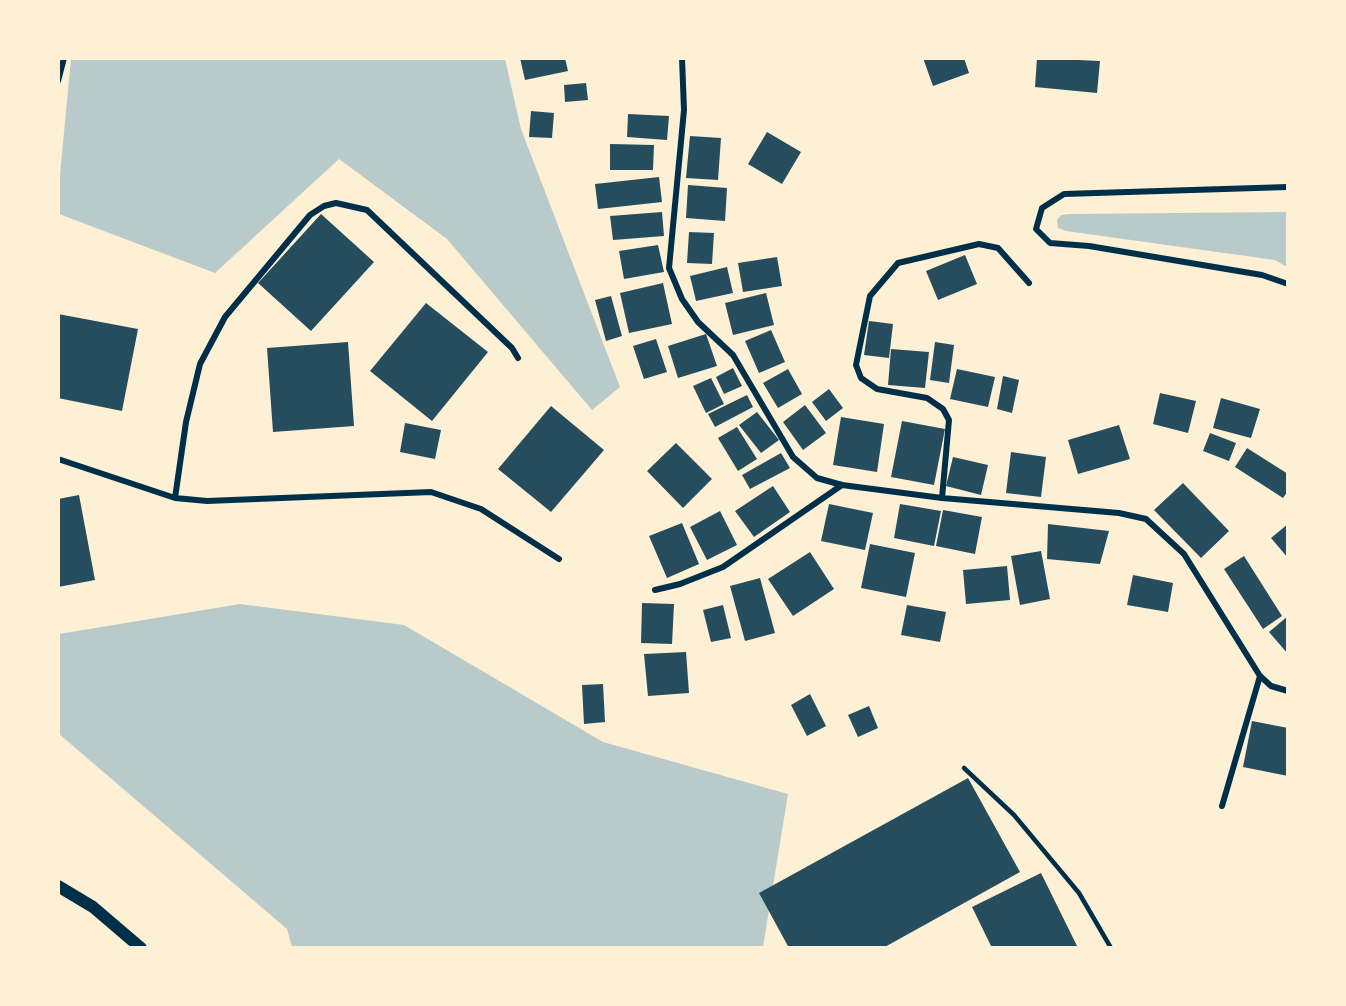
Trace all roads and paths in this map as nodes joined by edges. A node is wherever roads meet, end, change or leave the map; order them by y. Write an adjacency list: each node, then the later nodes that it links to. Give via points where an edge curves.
1 (64, 58): 3 (street)
2 (682, 58): 9 (street, via 684,110 669,268 682,299 698,322 733,355 793,457 817,478)
3 (58, 81)
4 (1287, 187): 6 (street, via 1064,194 1042,208 1036,229 1050,243 1263,275)
5 (1029, 283): 11 (street, via 998,248 978,244 898,263 870,296 856,365 861,378 877,389 927,398 943,409 949,420)
6 (1287, 284)
7 (518, 358): 10 (street, via 367,210 336,203 324,206 310,215 225,317 200,364 186,422)
8 (58, 459): 10 (street)
9 (842, 485): 11 (street); 13 (street, via 723,567)
10 (175, 498): 12 (street, via 207,501 431,492 481,509)
11 (942, 498): 14 (street, via 1119,513 1146,519 1184,554)
12 (559, 559)
13 (655, 590)
14 (1260, 675): 15 (street, via 1271,686); 17 (street)
15 (1287, 691)
16 (964, 768): 20 (lane, via 1014,815 1079,893)
17 (1222, 806)
18 (58, 886): 19 (main road, via 93,907)
19 (141, 948)
20 (1111, 948)

